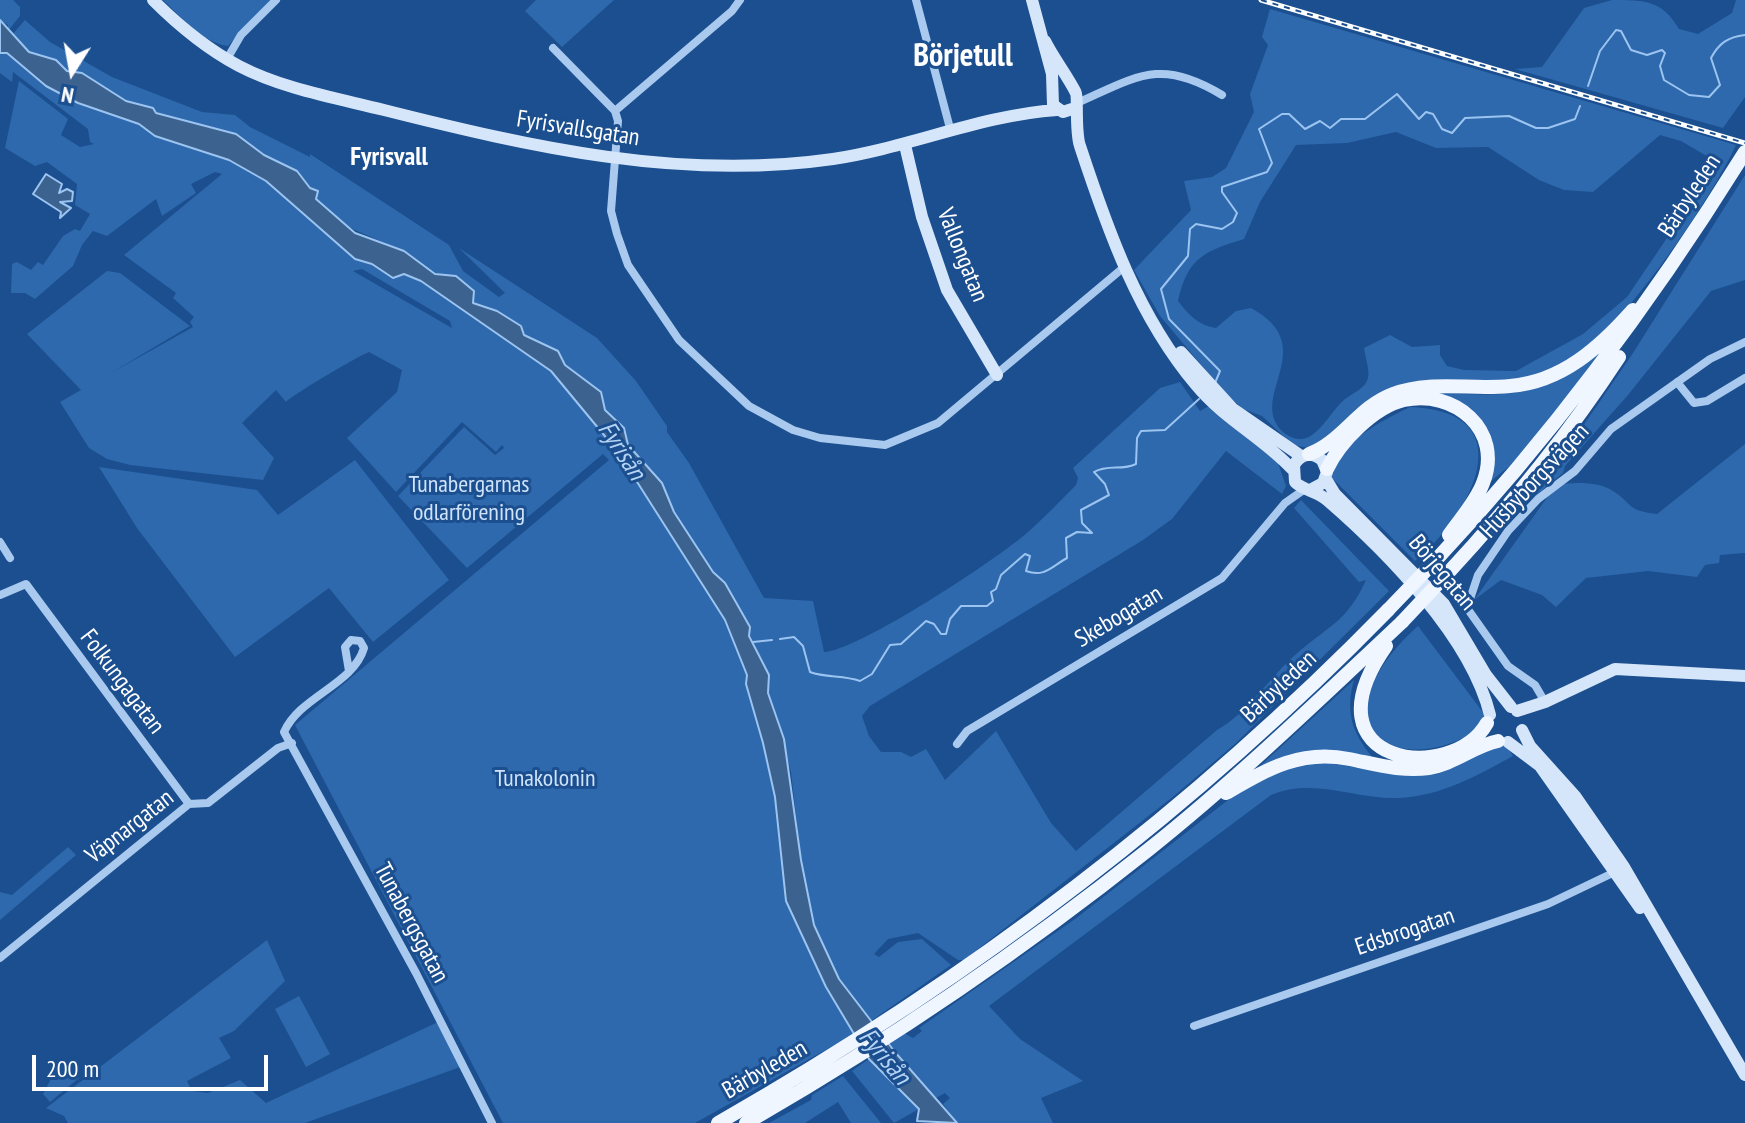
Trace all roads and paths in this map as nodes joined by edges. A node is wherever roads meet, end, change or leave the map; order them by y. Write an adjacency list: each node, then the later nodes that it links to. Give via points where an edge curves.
1 (153, 0): 8 (street, Fyrisvallsgatan)
2 (276, 0): 8 (street, via 241,35)
3 (740, 0): 12 (street)
4 (916, 0): 14 (street)
5 (1032, 0): 6 (street)
6 (1045, 41): 9 (street); 11 (street)
7 (553, 48): 12 (street)
8 (227, 59): 17 (street, Fyrisvallsgatan, via 266,78 338,98 506,141)
9 (1053, 94): 11 (street); 11 (street, via 1062,86); 13 (street, Fyrisvallsgatan)
10 (1222, 95): 11 (street, Fyrisvallsgatan, via 1170,73 1122,80)
11 (1070, 102): 13 (street, Fyrisvallsgatan); 19 (street, via 1078,142)
12 (615, 111): 17 (street)
13 (1023, 113): 14 (street, Fyrisvallsgatan)
14 (951, 132): 15 (street, Fyrisvallsgatan)
15 (905, 145): 17 (street, Fyrisvallsgatan, via 833,159 733,165); 22 (street, Vallongatan, via 947,290)
16 (1745, 152): 18 (main road, Bärbyleden)
17 (615, 159): 22 (street, via 611,211 628,265 679,340 749,406 820,438 885,445 938,423)
18 (1740, 168): 20 (main road, Bärbyleden); 35 (main road, Bärbyleden, bridge, via 1561,441 1502,516)
19 (1123, 268): 22 (street); 25 (street)
20 (1658, 284): 26 (main road, via 1607,339 1568,369 1510,386 1426,386 1399,392 1361,411 1327,446); 33 (main road, Bärbyleden, via 1562,418)
21 (1745, 342): 24 (street, Husbyborgsvägen)
22 (997, 375)
23 (1745, 378): 24 (street, via 1694,403)
24 (1677, 382): 38 (street, Husbyborgsvägen, via 1620,421 1575,471 1538,499 1508,531 1469,594 1467,608 1508,666 1535,685)
25 (1214, 398): 26 (street); 27 (street)
26 (1305, 455): 27 (street); 28 (street, via 1319,457)
27 (1292, 474): 29 (street); 30 (street, Skebogatan)
28 (1326, 474): 29 (street, via 1319,487); 33 (main road, via 1338,450 1377,413 1402,401 1430,398 1460,408 1486,441 1487,468 1476,496); 39 (street, Börjegatan, via 1335,494 1444,604)
29 (1307, 489): 30 (street, Skebogatan); 40 (street, Börjegatan, via 1325,498 1434,613 1478,680)
30 (1285, 503): 43 (street, Skebogatan, via 1222,578 967,731)
31 (0, 542): 32 (street)
32 (10, 558)
33 (1435, 561): 48 (main road, Bärbyleden, bridge, via 1262,733 1143,837)
34 (0, 595): 45 (street, Folkungagatan, via 26,584)
35 (1402, 622): 40 (main road, via 1362,686 1359,703 1366,732 1386,751 1415,758 1461,746 1476,737); 44 (main road, Bärbyleden)
36 (349, 671): 42 (street, via 291,718 284,732)
37 (1745, 676): 38 (street, via 1615,669)
38 (1545, 702): 39 (street)
39 (1518, 717): 40 (street, via 1499,707); 41 (street); 46 (street, Börjegatan, via 1530,746 1575,796)
40 (1488, 719): 41 (street, Börjegatan, via 1490,734)
41 (1503, 742): 44 (main road, via 1429,768 1394,768 1328,756 1297,758); 46 (street, Börjegatan, via 1540,766)
42 (292, 743): 45 (street, Väpnargatan, via 208,803); 52 (street, Tunabergsgatan)
43 (957, 744)
44 (1205, 803): 48 (main road, Bärbyleden, via 1092,894)
45 (189, 804): 47 (street, Väpnargatan)
46 (1619, 870): 49 (street, Edsbrogatan, via 1548,904); 50 (street, Börjegatan)
47 (0, 958)
48 (922, 1007): 51 (main road, Bärbyleden)
49 (1194, 1026)
50 (1745, 1075)
51 (811, 1078): 53 (main road, Bärbyleden); 54 (main road, Bärbyleden)
52 (492, 1123)
53 (718, 1123)
54 (746, 1123)

